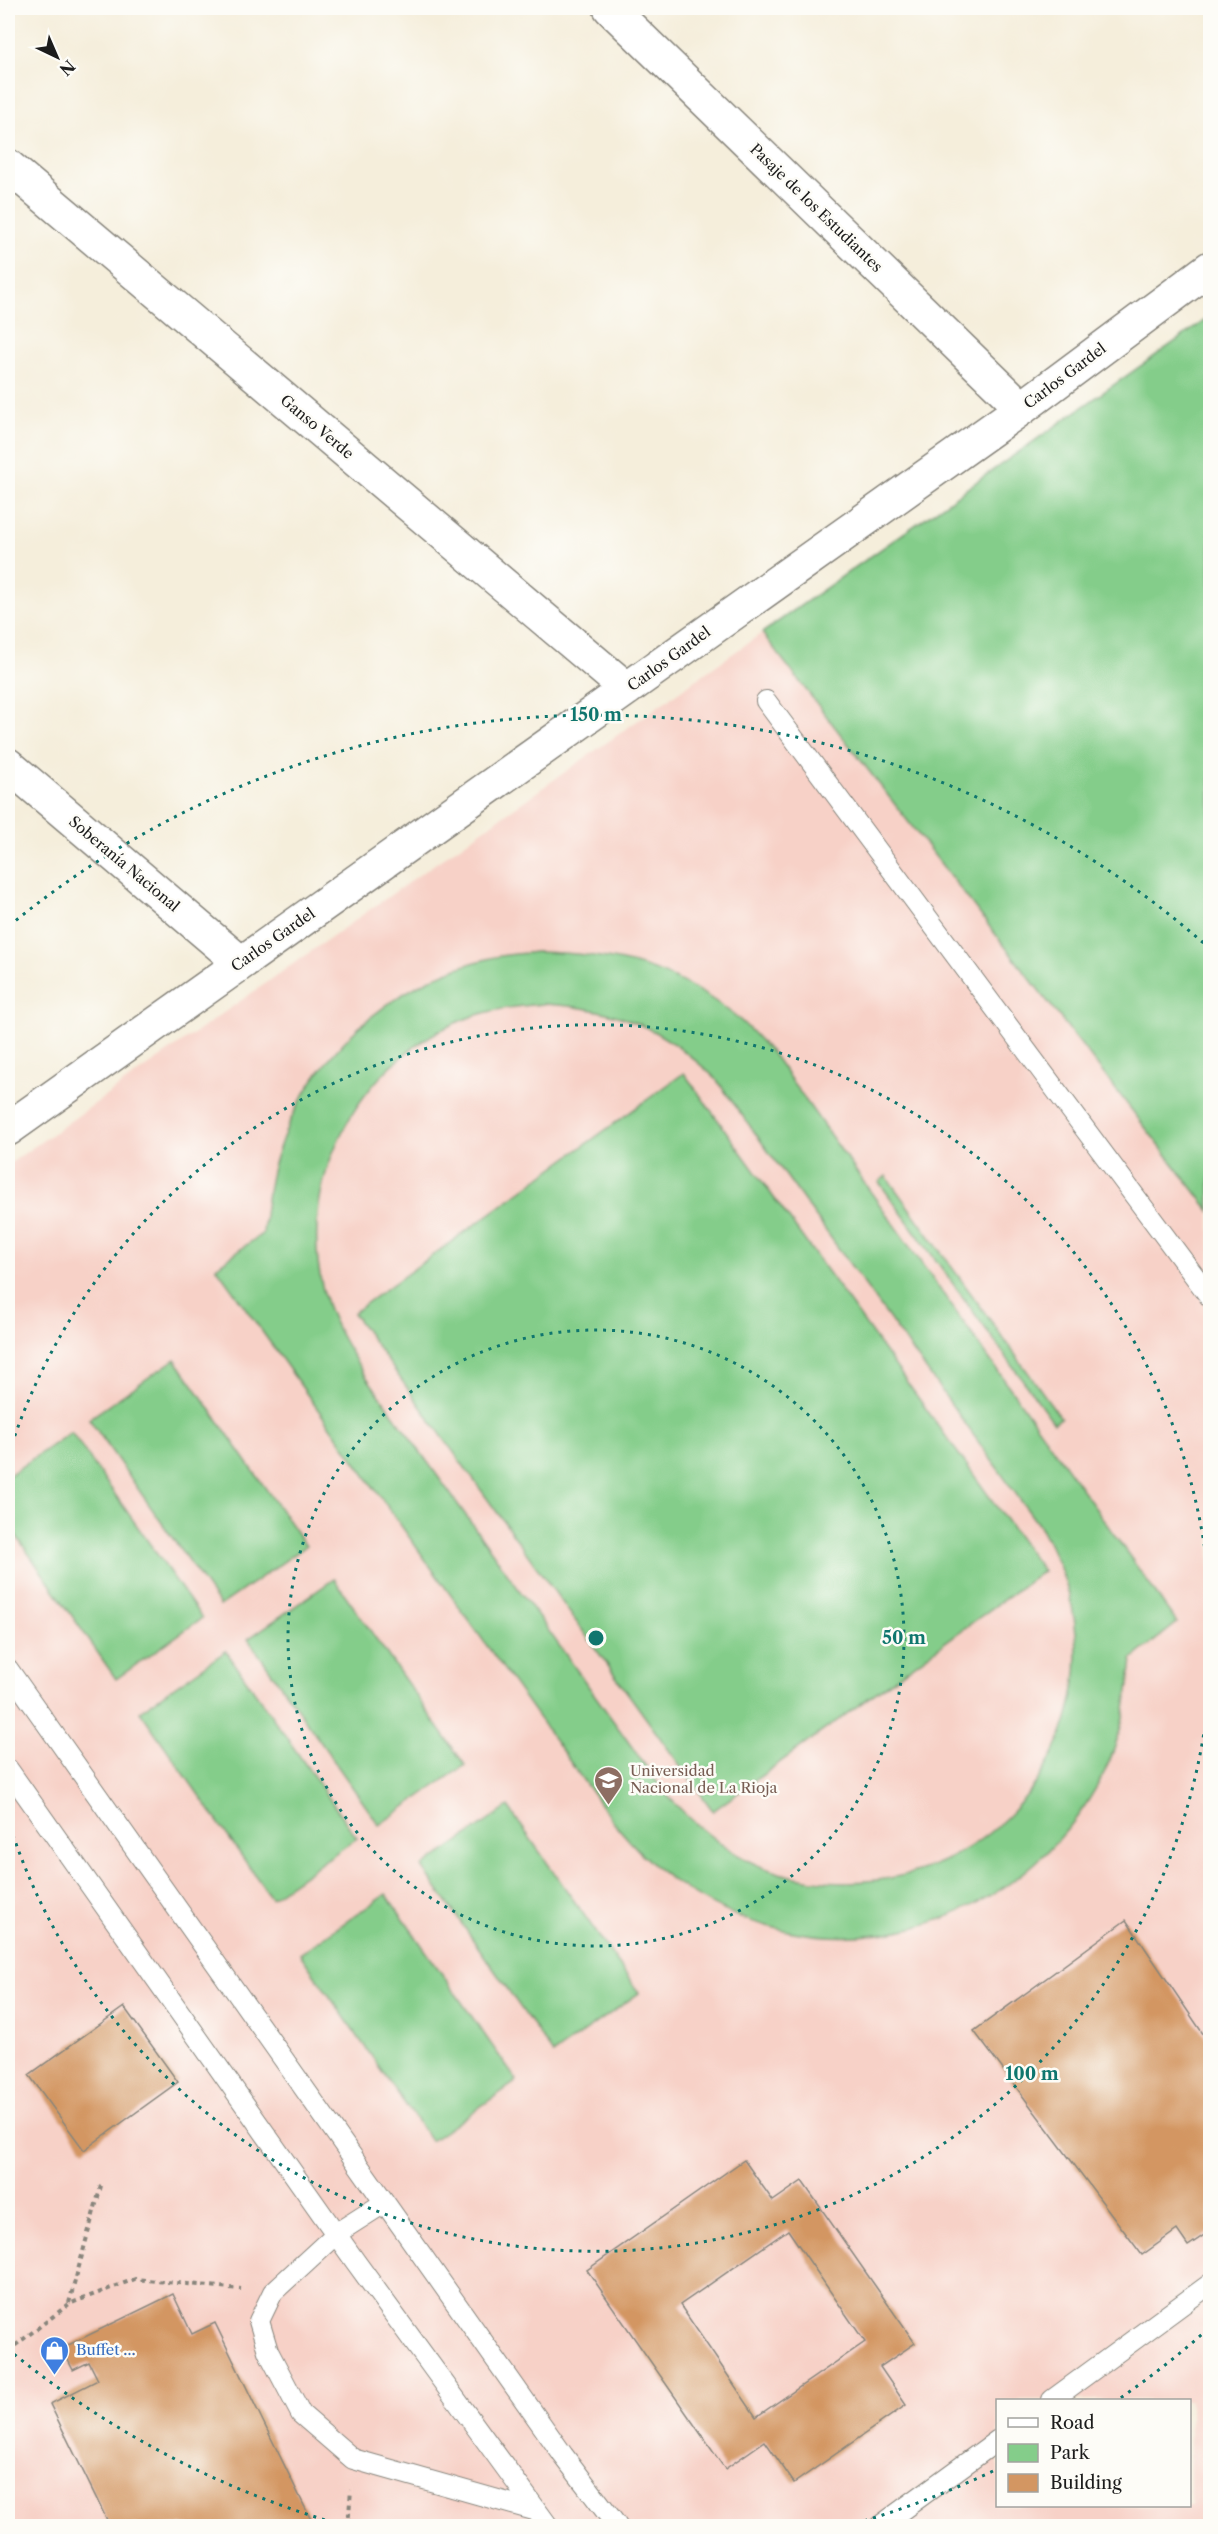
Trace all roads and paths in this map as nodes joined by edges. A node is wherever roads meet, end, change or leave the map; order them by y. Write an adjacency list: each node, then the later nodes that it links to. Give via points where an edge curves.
1 (609, 8): 4 (street, Pasaje de los Estudiantes)
2 (8, 165): 5 (street, Ganso Verde)
3 (1210, 268): 4 (street, Carlos Gardel)
4 (1022, 408): 5 (street, Carlos Gardel)
5 (627, 689): 8 (street, Carlos Gardel)
6 (766, 702): 10 (lane)
7 (8, 765): 8 (street, Soberanía Nacional)
8 (241, 963): 9 (street, Carlos Gardel)
9 (8, 1130)
10 (1210, 1297)
11 (8, 1670): 14 (lane)
12 (8, 1769): 15 (lane)
13 (102, 2182): 18 (path)
14 (384, 2203): 15 (lane); 23 (lane)
15 (337, 2233): 17 (lane); 22 (lane)
16 (1210, 2284): 20 (lane)
17 (273, 2292): 18 (path, via 135,2279); 22 (lane, via 259,2321 268,2351 301,2414 353,2459)
18 (69, 2304): 19 (path)
19 (8, 2351)
20 (1053, 2399)
21 (996, 2441): 24 (lane)
22 (542, 2519)
23 (617, 2526)
24 (880, 2526)

